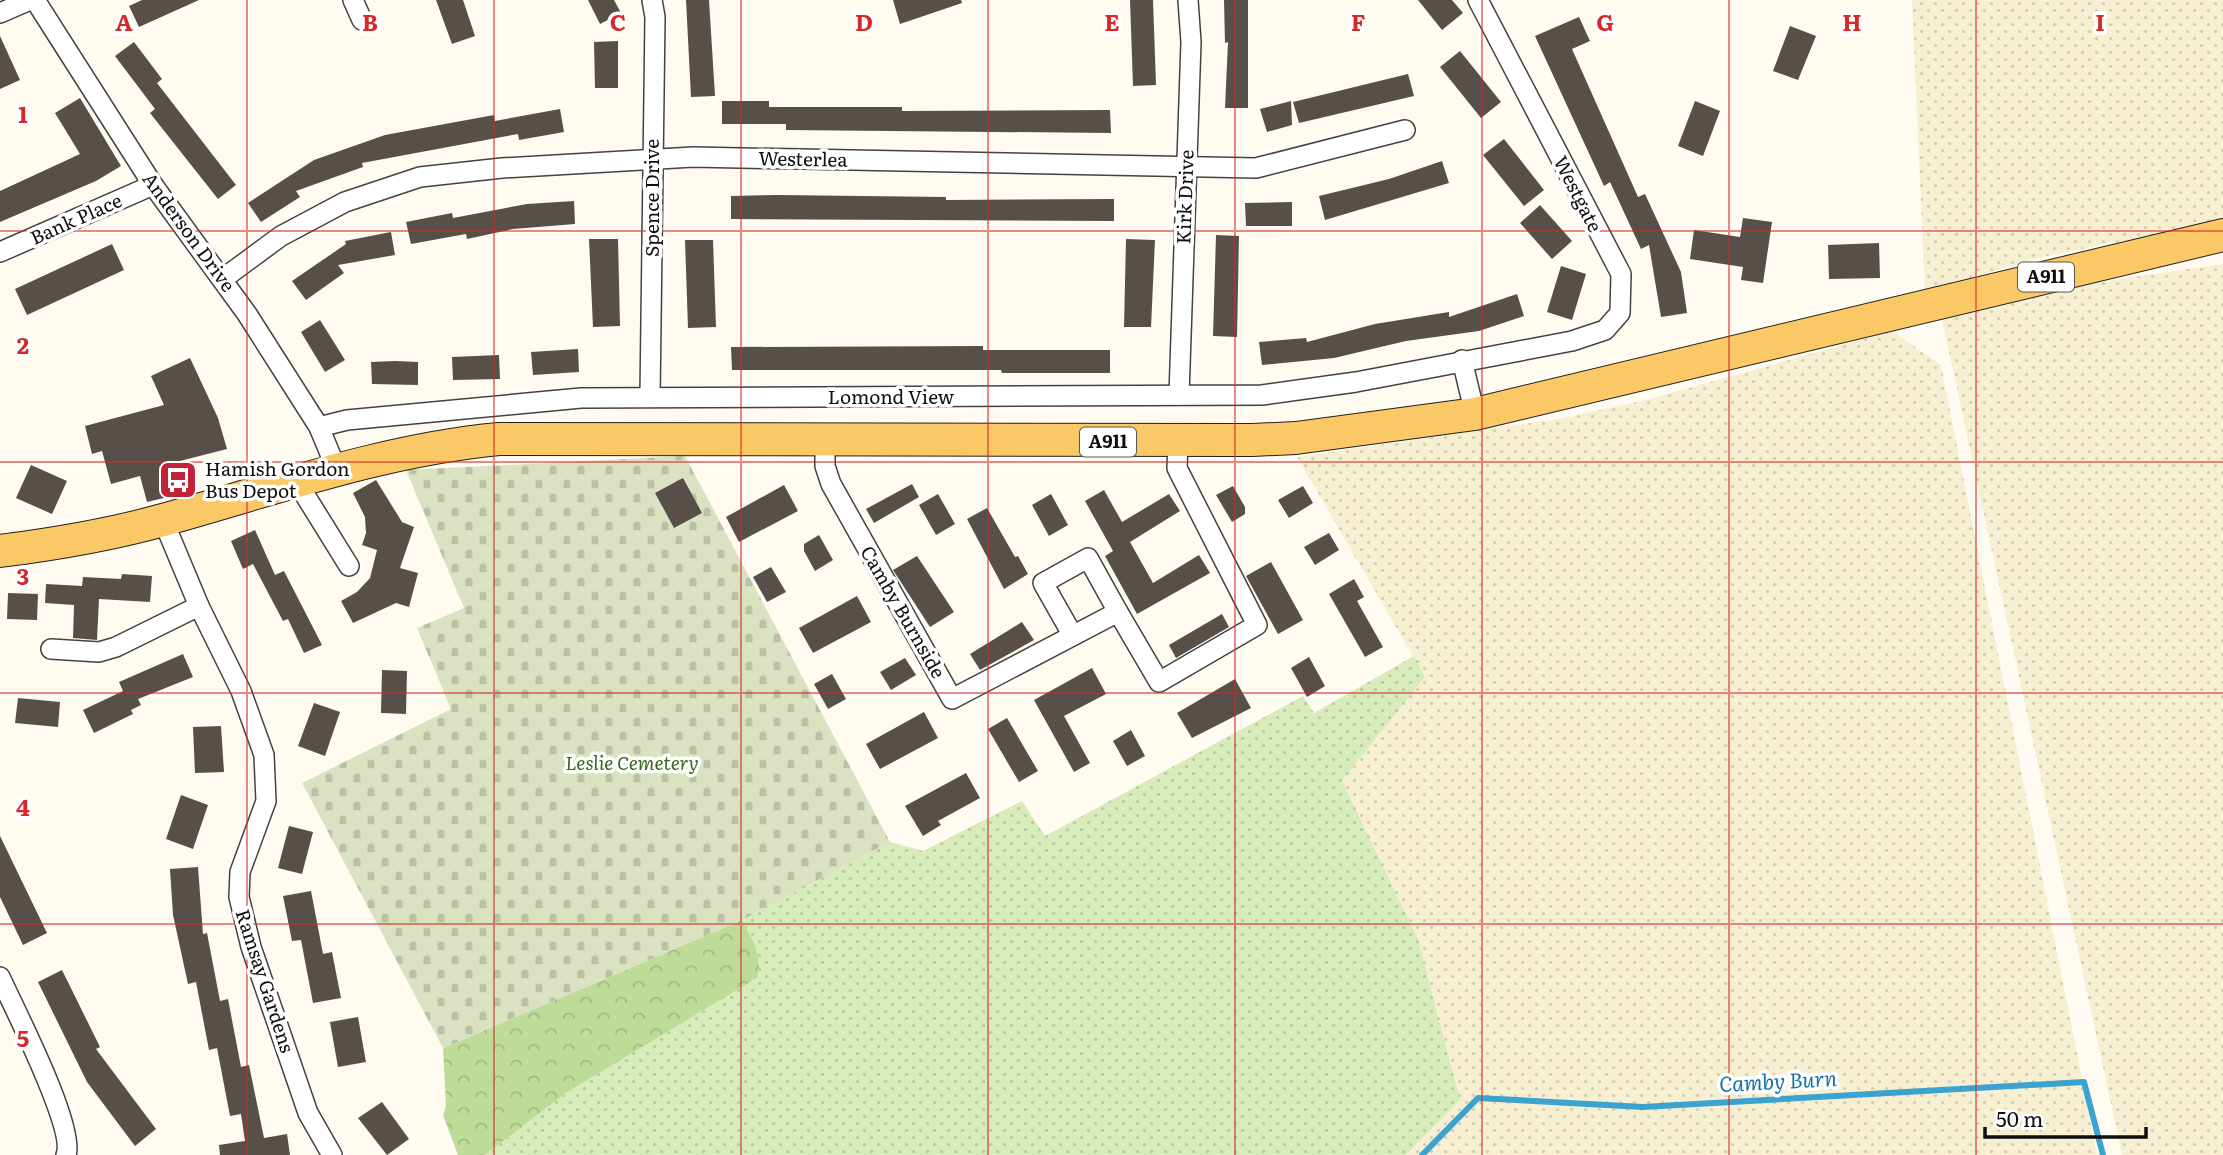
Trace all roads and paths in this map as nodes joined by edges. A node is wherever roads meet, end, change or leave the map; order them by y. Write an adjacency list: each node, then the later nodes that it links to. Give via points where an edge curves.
1 (353, 0): 7 (street)
2 (652, 0): 9 (street, Spence Drive)
3 (1188, 0): 10 (street, Kirk Drive, via 1191,41)
4 (1478, 0): 15 (street, Westgate, via 1621,274 1620,313 1605,330)
5 (38, 1): 6 (street); 11 (street, Anderson Drive)
6 (0, 13)
7 (362, 20)
8 (1405, 130): 10 (street, Westerlea, via 1256,168)
9 (652, 158): 10 (street, Westerlea); 14 (street, Westerlea, via 420,177 345,202 281,236); 18 (street, Spence Drive)
10 (1185, 167): 17 (street, Kirk Drive)
11 (153, 185): 13 (street, Bank Place); 14 (street, Anderson Drive)
12 (2223, 235): 19 (main road, A911)
13 (0, 252)
14 (224, 278): 20 (street, Anderson Drive)
15 (1541, 345): 16 (street, Lomond View)
16 (1462, 360): 17 (street, Lomond View, via 1262,395); 19 (street)
17 (1179, 395): 18 (street, Lomond View)
18 (650, 396): 20 (street, Lomond View, via 487,406)
19 (1475, 414): 22 (main road, A911, via 1296,438)
20 (319, 426): 23 (street, Anderson Drive)
21 (825, 438): 22 (main road, A911); 23 (main road, A911, via 499,439 413,450); 30 (street, Camby Burnside, via 825,466 831,484 952,699)
22 (1178, 442): 29 (street, via 1177,468 1257,625 1159,682)
23 (336, 468): 24 (main road, A911)
24 (295, 479): 25 (main road, A911); 27 (street)
25 (163, 520): 26 (main road, A911, via 88,538); 28 (street, Ramsay Gardens)
26 (4, 545)
27 (349, 566)
28 (200, 606): 31 (street, via 99,652); 34 (street, Ramsay Gardens, via 241,691 264,755 266,801 240,872 239,897 251,947 308,1113)
29 (1118, 612): 30 (street, Camby Burnside); 30 (street, via 1088,558 1043,583)
30 (1072, 634)
31 (51, 649)
32 (0, 977): 33 (street, via 60,1110 69,1147)
33 (66, 1155)
34 (332, 1155)

